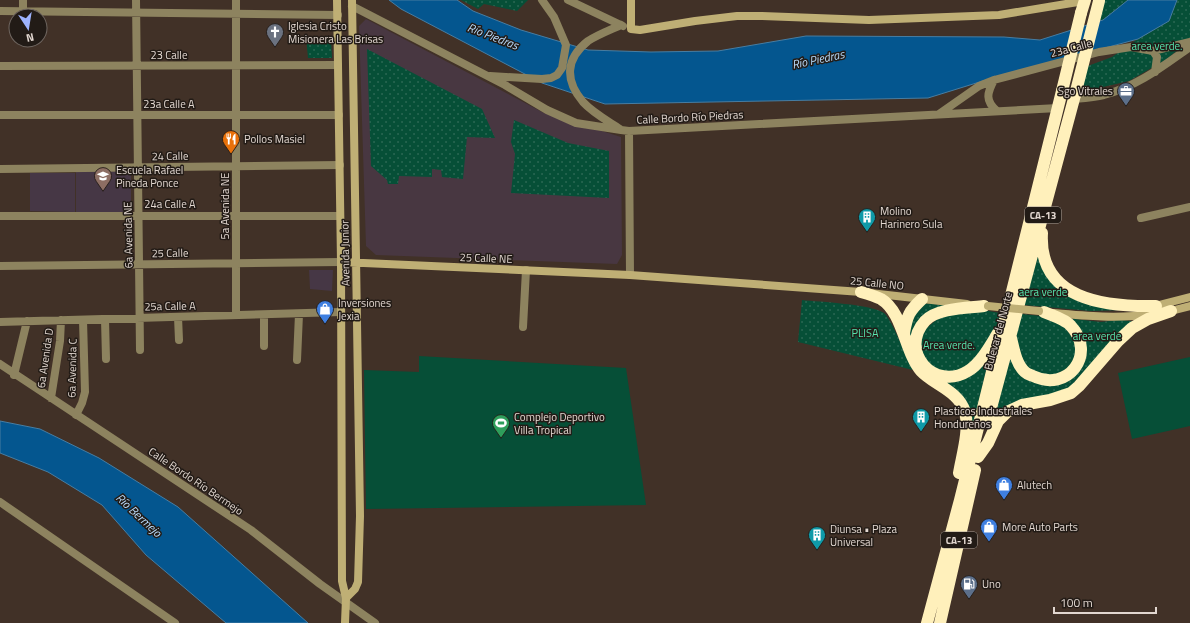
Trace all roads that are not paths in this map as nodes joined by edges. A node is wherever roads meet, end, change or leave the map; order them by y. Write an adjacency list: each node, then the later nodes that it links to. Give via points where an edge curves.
1 (136, 0): 11 (street, 6a Avenida NE)
2 (236, 0): 12 (street, 5a Avenida NE)
3 (338, 0): 13 (main road, Avenida Junior)
4 (542, 0): 24 (street, via 554,17 566,45 562,68 557,75 531,80)
5 (568, 0): 14 (street)
6 (631, 0): 15 (main road)
7 (1099, 0): 26 (highway, Bulevar del Norte / CA-13, bridge)
8 (352, 3): 24 (street, Calle Bordo Río Piedras); 48 (main road, Avenida Junior)
9 (1083, 4): 15 (main road, via 999,15 869,20 737,16 640,30); 27 (highway, Bulevar del Norte / CA-13, bridge)
10 (48, 11): 11 (street)
11 (136, 13): 12 (street); 21 (street, 6a Avenida NE)
12 (236, 14): 13 (street); 22 (street, 5a Avenida NE)
13 (338, 15): 19 (main road, Avenida Junior)
14 (621, 25): 15 (street); 34 (street, via 589,41 575,54 569,70 574,88 584,102 603,118)
15 (631, 29)
16 (1190, 42): 18 (street, 23a Calle)
17 (1190, 47): 23 (street)
18 (1153, 51): 23 (street, via 1157,57); 25 (street, 23a Calle, via 1131,46)
19 (338, 65): 22 (street, 23 Calle); 29 (main road, Avenida Junior)
20 (0, 66): 21 (street, 23 Calle)
21 (137, 66): 22 (street, 23 Calle); 31 (street, 6a Avenida NE)
22 (236, 66): 32 (street, 5a Avenida NE)
23 (1155, 72): 26 (street, via 1130,86 1103,95)
24 (487, 76): 34 (street, Calle Bordo Río Piedras, via 576,123)
25 (994, 80): 28 (street, via 988,91 989,102); 33 (street, 23a Calle, via 979,86)
26 (1074, 97): 44 (highway, Bulevar del Norte / CA-13)
27 (1058, 108): 28 (street, Calle Bordo Río Piedras); 73 (highway, Bulevar del Norte / CA-13)
28 (997, 112): 33 (street, Calle Bordo Río Piedras)
29 (339, 114): 32 (street, 23a Calle A); 35 (main road, Avenida Junior)
30 (0, 115): 31 (street, 23a Calle A)
31 (137, 115): 32 (street, 23a Calle A); 37 (street, 6a Avenida NE)
32 (236, 115): 36 (street, 5a Avenida NE)
33 (938, 115): 34 (street, Calle Bordo Río Piedras)
34 (625, 131): 52 (street)
35 (340, 165): 36 (street, 24 Calle); 43 (main road, Avenida Junior)
36 (236, 166): 37 (street, 24 Calle); 42 (street, 5a Avenida NE)
37 (138, 167): 38 (street, 24 Calle); 40 (street, 6a Avenida NE)
38 (0, 169)
39 (1190, 206): 45 (street)
40 (138, 215): 41 (street, 24a Calle A); 42 (street, 24a Calle A); 49 (street, 6a Avenida NE)
41 (0, 216)
42 (236, 216): 43 (street, 24a Calle A); 47 (street, 5a Avenida NE)
43 (340, 216): 46 (main road, Avenida Junior)
44 (1042, 217): 57 (highway, via 1043,255 1060,283 1069,291 1102,303); 76 (highway, Bulevar del Norte / CA-13)
45 (1142, 218)
46 (341, 262): 47 (street, 25 Calle); 48 (main road, 25 Calle NE); 61 (main road, Avenida Junior)
47 (236, 263): 49 (street, 25 Calle); 64 (street, 5a Avenida NE)
48 (357, 263): 51 (main road, 25 Calle NE); 89 (main road, Avenida Junior, via 359,575 355,589)
49 (139, 264): 50 (street, 25 Calle); 67 (street, 6a Avenida NE)
50 (0, 266)
51 (526, 270): 52 (main road, 25 Calle NE); 74 (street)
52 (630, 275): 53 (main road, 25 Calle NO)
53 (861, 292): 55 (main road, 25 Calle NO); 75 (highway, via 882,300 891,308)
54 (1190, 297): 57 (main road)
55 (922, 299): 56 (main road, 25 Calle NO); 75 (highway, via 907,317)
56 (986, 306): 59 (main road, 25 Calle NO, bridge); 73 (highway, via 954,309 938,313 926,320 916,344 922,364 931,373 944,377 960,376 969,371 986,351)
57 (1156, 306): 65 (main road)
58 (1190, 306): 60 (main road, 25 Calle NO)
59 (1042, 311): 65 (main road, 25 Calle NO, via 1087,316); 76 (highway, via 1071,326 1080,344 1081,356 1077,367 1068,375 1048,381 1025,372 1015,356)
60 (1171, 311): 65 (main road, 25 Calle NO, via 1134,317); 86 (highway, via 1132,328 1071,393 1022,405 1007,412 998,421)
61 (341, 312): 63 (street, 25a Calle A); 89 (main road, Avenida Junior, via 342,581)
62 (264, 314): 63 (street, 25a Calle A); 64 (street, 25a Calle A); 78 (street)
63 (299, 314): 81 (street)
64 (236, 315): 66 (street, 25a Calle A)
65 (1122, 316)
66 (178, 317): 67 (street, 25a Calle A); 77 (street)
67 (140, 318): 68 (street, 25a Calle A); 79 (street, 6a Avenida NE)
68 (105, 319): 70 (street, 25a Calle A); 80 (street)
69 (61, 320): 70 (street, 25a Calle A); 71 (street, 25a Calle A); 84 (street, 6a Avenida D)
70 (83, 320): 85 (street, 6a Avenida C, via 84,392)
71 (28, 321): 72 (street, 25a Calle A); 83 (street)
72 (0, 322)
73 (1004, 324): 87 (highway, Bulevar del Norte / CA-13)
74 (523, 327)
75 (904, 334): 87 (highway, via 910,353 921,370 950,392 965,412 966,427 959,473)
76 (1010, 336): 86 (highway, Bulevar del Norte / CA-13)
77 (179, 340)
78 (264, 346)
79 (140, 350)
80 (106, 359)
81 (297, 360)
82 (0, 364): 83 (street, Calle Bordo Río Bermejo)
83 (14, 375): 84 (street, Calle Bordo Río Bermejo)
84 (50, 398): 85 (street, Calle Bordo Río Bermejo)
85 (76, 415): 89 (street, Calle Bordo Río Bermejo, via 251,530)
86 (978, 457): 94 (highway, Bulevar del Norte / CA-13)
87 (960, 500): 93 (highway, Bulevar del Norte / CA-13)
88 (0, 502): 90 (street)
89 (345, 603): 91 (main road, Avenida Junior); 92 (street, Calle Bordo Río Bermejo)
90 (175, 623)
91 (344, 623)
92 (375, 623)
93 (927, 623)
94 (940, 623)

